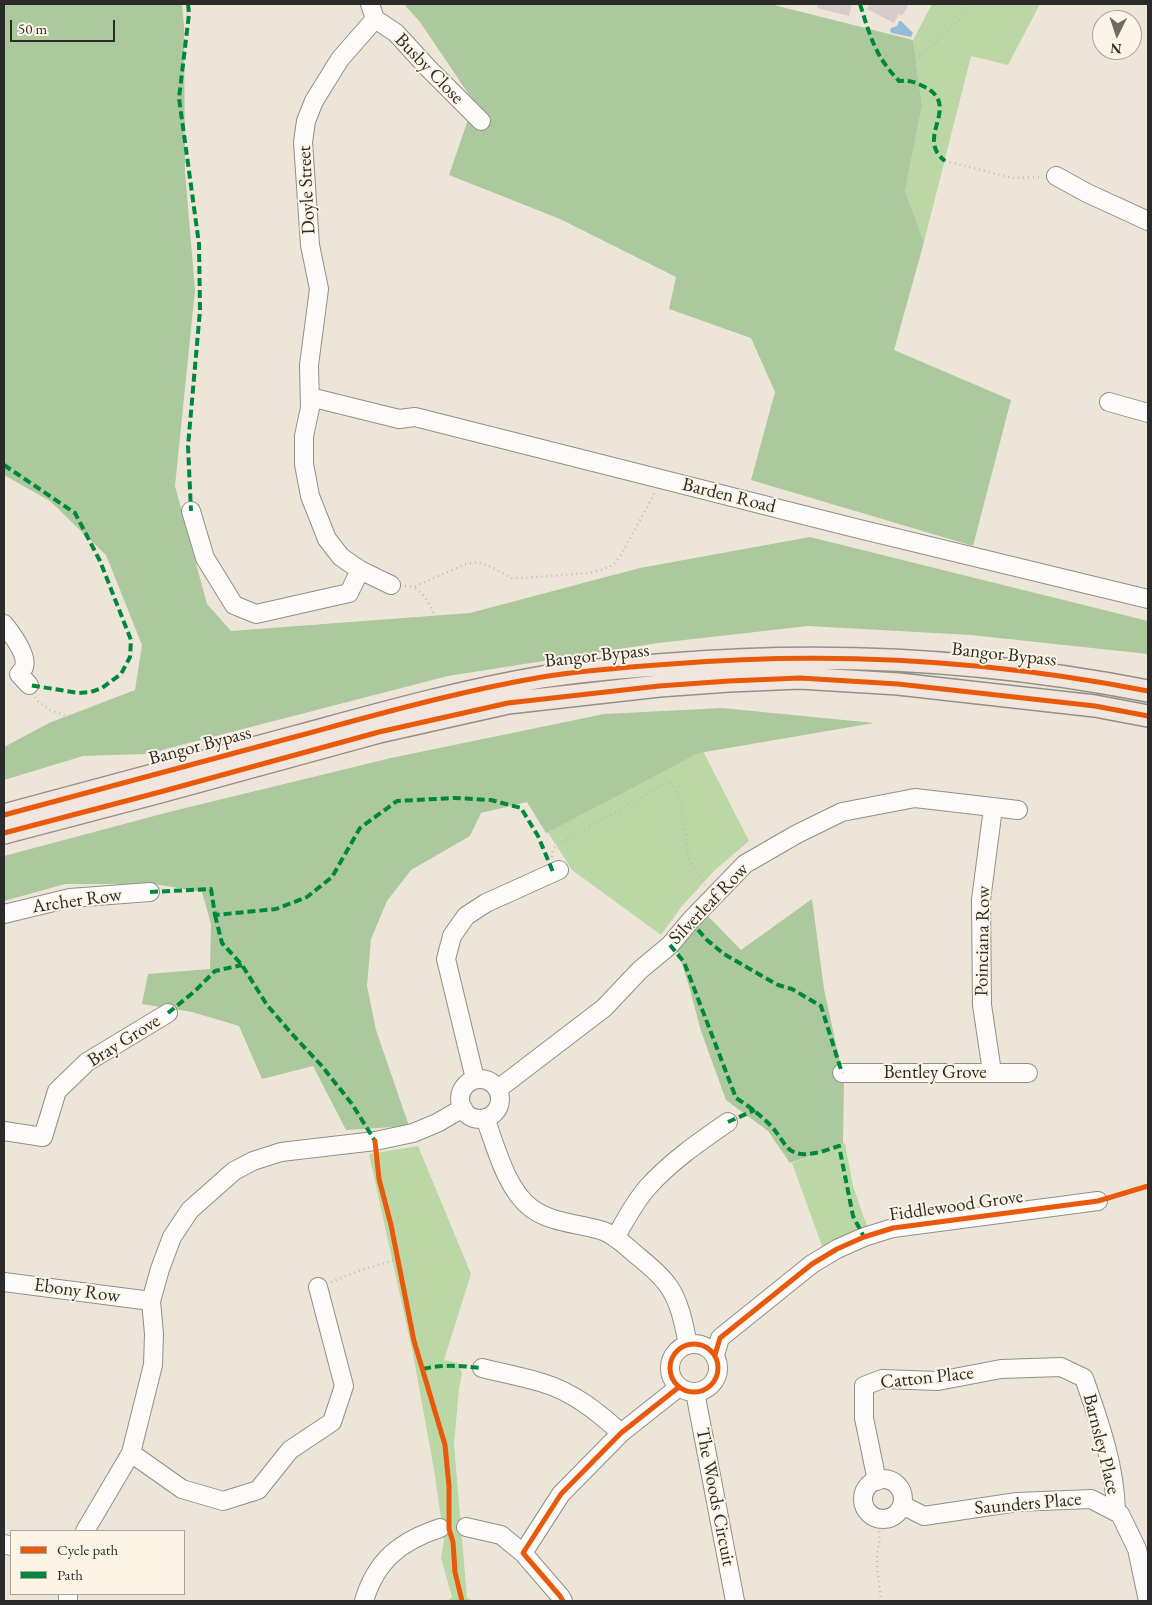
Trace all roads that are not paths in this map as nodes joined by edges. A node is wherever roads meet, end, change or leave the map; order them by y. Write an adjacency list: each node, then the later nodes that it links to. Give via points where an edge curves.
1 (372, 11): 2 (street, Busby Close); 5 (street, Doyle Street, via 309,111 304,131 310,245 319,289 308,378)
2 (482, 122)
3 (1056, 176): 4 (street)
4 (1148, 221)
5 (310, 397): 9 (street, Doyle Street, via 303,450 310,496 327,539 341,557); 11 (street, Barden Road, via 399,419 415,417)
6 (1109, 402): 7 (street)
7 (1148, 413)
8 (191, 511): 9 (street, via 210,566 234,604 256,614 349,593)
9 (360, 570): 10 (street, Doyle Street)
10 (391, 585)
11 (1148, 599)
12 (4, 624): 13 (street, via 24,659 24,668)
13 (17, 680)
14 (1148, 691): 18 (main road, Bangor Bypass, via 1080,678 954,663 888,660 760,658 620,668 543,677 411,705)
15 (1148, 716): 19 (main road, Bangor Bypass, via 1095,706 898,684 800,678 659,686 508,703 388,730)
16 (993, 808): 17 (street, Silverleaf Row); 24 (street, Poinciana Row, via 981,900 982,1005); 28 (street, Silverleaf Row, via 915,798 842,812 797,834 746,864 670,945 640,970 604,1008)
17 (1018, 810)
18 (4, 815)
19 (4, 833)
20 (556, 871): 27 (street, via 486,903 466,916 452,936 446,959)
21 (150, 892): 22 (street, Archer Row, via 70,898)
22 (4, 914)
23 (168, 1014): 32 (street, Bray Grove, via 87,1062 75,1073 58,1091 43,1137)
24 (992, 1072): 25 (street, Bentley Grove); 26 (street, Bentley Grove)
25 (842, 1073)
26 (1028, 1073)
27 (475, 1079): 28 (street, via 488,1080); 29 (street, via 463,1089 460,1099)
28 (498, 1089): 30 (street, via 500,1104)
29 (463, 1108): 30 (street, via 472,1117); 37 (street, via 413,1133 375,1141 281,1152 234,1171 190,1210 172,1237)
30 (485, 1118): 34 (street, via 509,1180 532,1208 549,1218 603,1230)
31 (728, 1122): 34 (street, via 683,1154 646,1189)
32 (4, 1131)
33 (1098, 1201): 39 (street, Fiddlewood Grove, via 893,1228 850,1242 812,1264 720,1338)
34 (615, 1238): 38 (street, via 668,1285 678,1303)
35 (4, 1282): 37 (street, Ebony Row)
36 (318, 1287): 44 (street, via 344,1386 332,1422 290,1450 258,1490 223,1502 182,1489)
37 (151, 1301): 44 (street, via 153,1365)
38 (688, 1345): 39 (street, via 703,1346); 42 (street, via 672,1359 671,1374)
39 (715, 1355): 42 (street, via 717,1376 709,1388)
40 (482, 1368): 43 (street, via 544,1384 573,1396 599,1413)
41 (1084, 1378): 45 (street, Catton Place, via 1061,1367 1001,1369 938,1381 882,1379 864,1386 864,1418); 47 (street, Barnsley Place, via 1103,1435 1115,1488)
42 (687, 1390): 43 (street); 54 (street, The Woods Circuit)
43 (621, 1434): 51 (street, via 560,1494)
44 (131, 1453): 50 (street)
45 (877, 1480): 46 (street, via 889,1481 899,1488); 46 (street, via 866,1489 865,1508 881,1519 894,1516)
46 (902, 1505): 47 (street, Saunders Place, via 924,1516 1017,1502 1091,1499)
47 (1116, 1511): 55 (street, via 1136,1549)
48 (466, 1527): 51 (street, via 501,1535)
49 (440, 1528): 52 (street, via 406,1542 388,1557 369,1585)
50 (86, 1530)
51 (523, 1553): 53 (street)
52 (364, 1601)
53 (563, 1601)
54 (735, 1601)
55 (1148, 1601)

